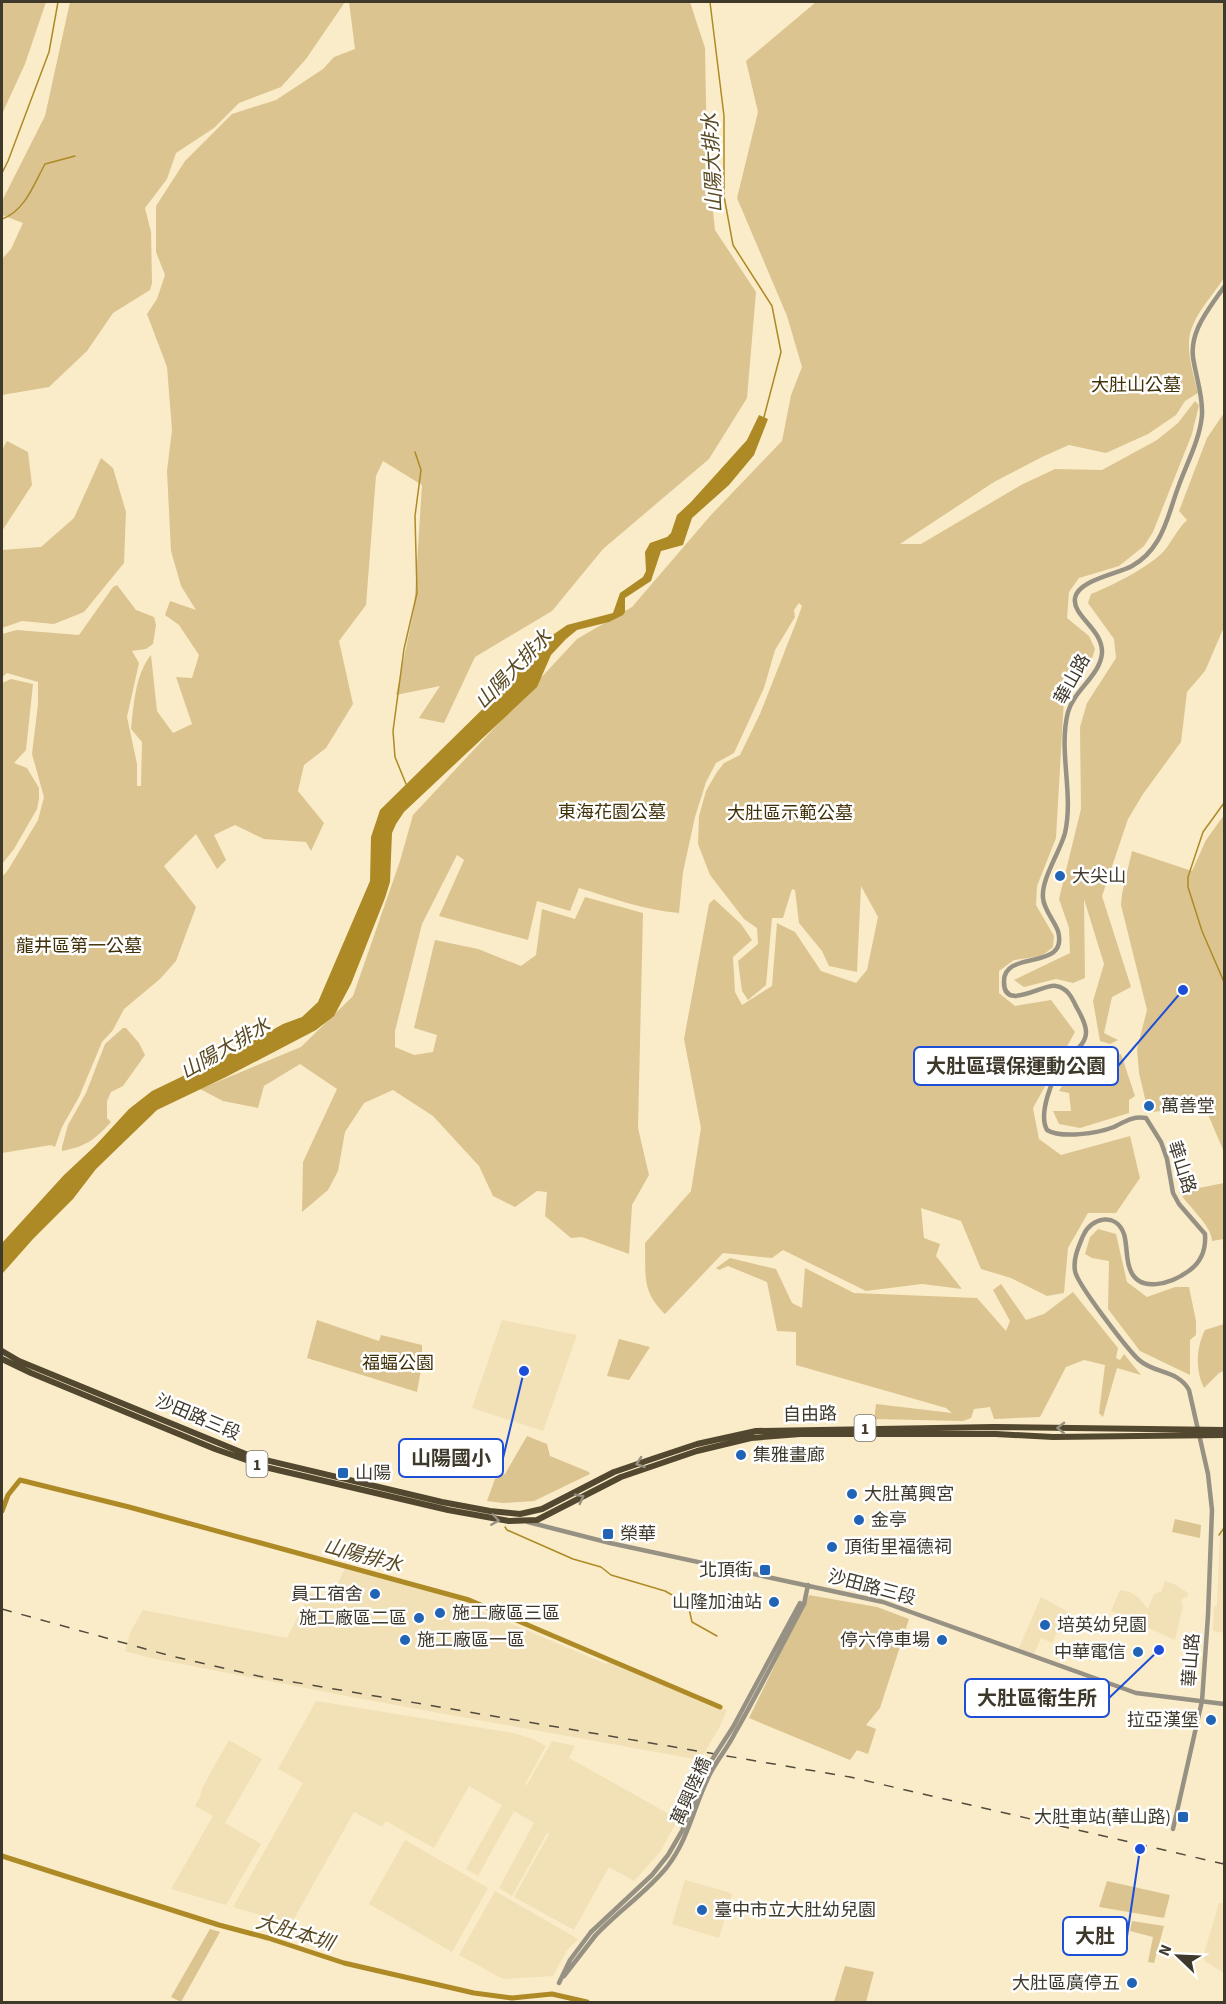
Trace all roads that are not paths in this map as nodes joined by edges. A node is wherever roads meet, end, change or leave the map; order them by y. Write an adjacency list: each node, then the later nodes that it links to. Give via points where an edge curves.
1 (1224, 287): 5 (street, 華山路, via 1195,336 1193,359 1202,400 1201,421 1158,540 1132,566 1081,586 1075,597 1079,612 1099,637 1102,653 1067,714 1065,832 1042,894 1058,941 1053,954 1014,964 1004,978 1007,991 1020,997 1050,986 1061,988 1070,994 1083,1020 1084,1041 1061,1066 1049,1096 1044,1119 1047,1130 1062,1136 1146,1118 1161,1142 1173,1193 1205,1234 1203,1254 1195,1266 1163,1284 1147,1284 1131,1272 1124,1233 1109,1221 1098,1220 1089,1226 1075,1260 1077,1278 1140,1360 1185,1383)
2 (2, 1351): 8 (main road, 沙田路三段 / 1, via 253,1457)
3 (2, 1359): 8 (main road, 沙田路三段 / 1, via 215,1449 269,1468)
4 (1224, 1430): 5 (main road, 自由路 / 1)
5 (1199, 1433): 6 (main road, 自由路 / 1); 7 (main road, 自由路 / 1, via 1053,1437 800,1434); 12 (street, 華山路, via 1212,1510)
6 (1224, 1435)
7 (708, 1445): 9 (main road, 自由路 / 1, one-way to 9, via 614,1472 542,1509); 10 (main road, 自由路 / 1, one-way to 7, via 621,1478)
8 (339, 1481): 9 (main road, 沙田路三段 / 1); 10 (main road, 沙田路三段 / 1, one-way to 10, via 489,1519)
9 (520, 1514): 10 (street)
10 (527, 1522): 11 (street, 沙田路三段)
11 (808, 1585): 12 (street, 沙田路三段, via 883,1602 1136,1693); 15 (street, 萬興陸橋, bridge, via 802,1604 706,1769 682,1832 668,1855)
12 (1202, 1701): 13 (street, 沙田路三段); 14 (street, 華山路)
13 (1224, 1704)
14 (1173, 1829)
15 (593, 1934): 15 (street, via 559,1983 570,1960)

